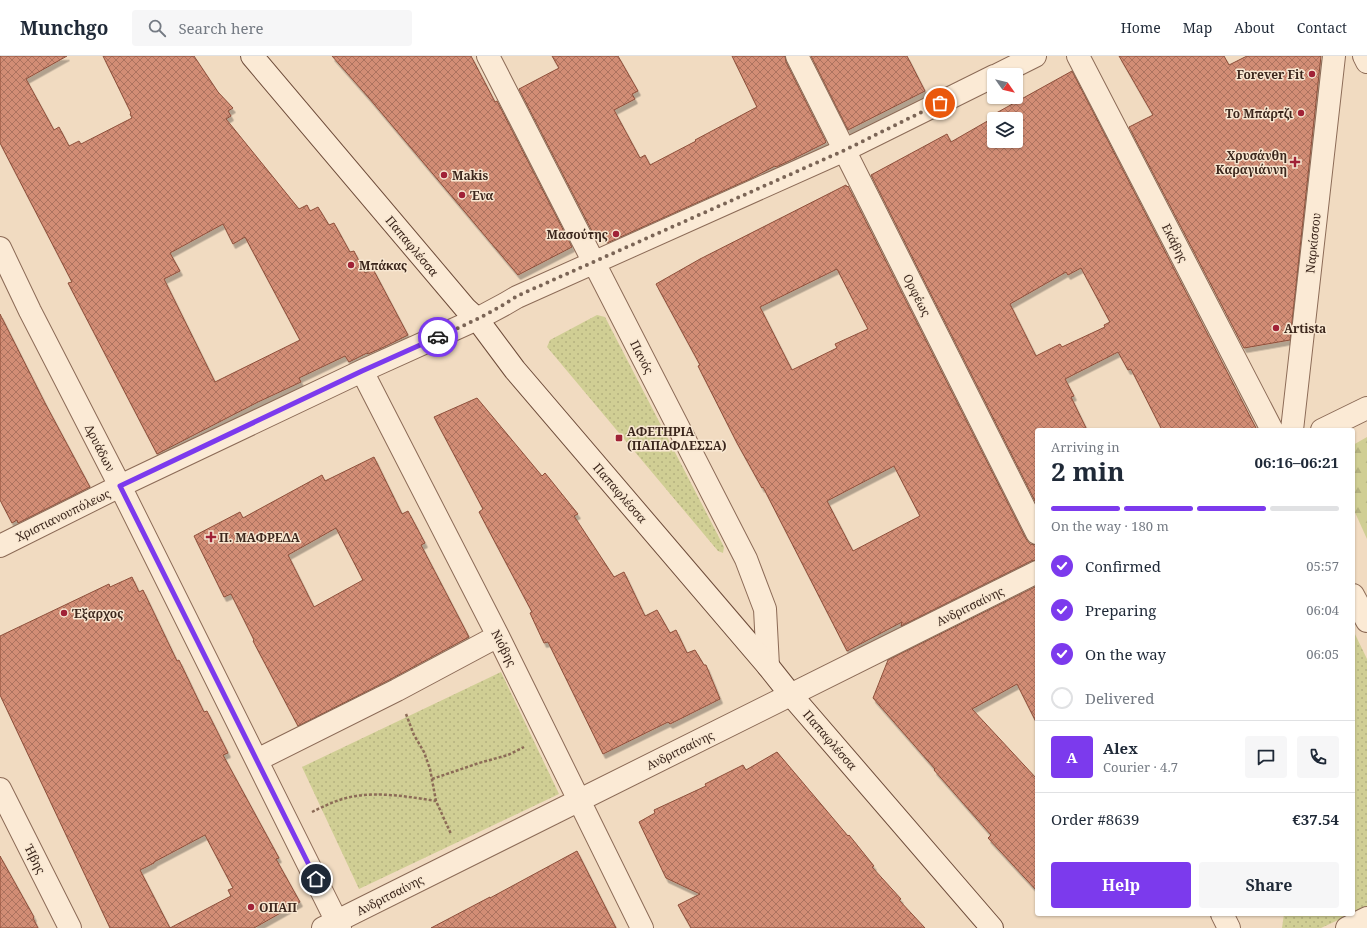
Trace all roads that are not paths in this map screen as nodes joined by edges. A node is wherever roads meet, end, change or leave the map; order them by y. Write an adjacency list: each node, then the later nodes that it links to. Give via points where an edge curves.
1 (252, 56): 14 (street, Παπαφλέσσα)
2 (488, 56): 13 (street, Πανός)
3 (797, 56): 11 (street, Ορφέως)
4 (1035, 56): 9 (street, Χριστιανουπόλεως)
5 (1078, 56): 17 (street, Εκάβης)
6 (1334, 56): 18 (street, Ναρκίσσου)
7 (1364, 56): 8 (street)
8 (1367, 62)
9 (1011, 68)
10 (987, 80): 11 (street, Χριστιανουπόλεως)
11 (845, 150): 13 (street, Χριστιανουπόλεως); 21 (street, Ορφέως)
12 (0, 248): 20 (street, Δρυάδων)
13 (593, 263): 14 (street, Χριστιανουπόλεως, via 517,296); 27 (street, Πανός, via 746,559 765,609)
14 (477, 319): 15 (street, Χριστιανουπόλεως); 27 (street, Παπαφλέσσα, via 515,370)
15 (362, 371): 20 (street, Χριστιανουπόλεως); 26 (street, Νιόβης)
16 (1367, 408): 19 (street)
17 (1271, 428)
18 (1292, 428)
19 (1326, 428)
20 (120, 486): 22 (street, Χριστιανουπόλεως); 29 (street, Δρυάδων)
21 (1035, 529)
22 (0, 546)
23 (1035, 573): 28 (street, Ανδριτσαίνης)
24 (1355, 599): 25 (street)
25 (1367, 621)
26 (498, 636): 29 (street); 31 (street, Νιόβης)
27 (768, 666): 28 (street, Παπαφλέσσα)
28 (791, 695): 31 (street, Ανδριτσαίνης); 38 (street, Παπαφλέσσα)
29 (257, 760): 35 (street, Δρυάδων)
30 (0, 789): 36 (street, Ήβης)
31 (578, 800): 35 (street, Ανδριτσαίνης); 37 (street, Νιόβης)
32 (1223, 916): 39 (street)
33 (1238, 916): 40 (street)
34 (1367, 918): 41 (street)
35 (333, 926)
36 (70, 928)
37 (642, 928)
38 (992, 928)
39 (1229, 928)
40 (1236, 928)
41 (1347, 928)

